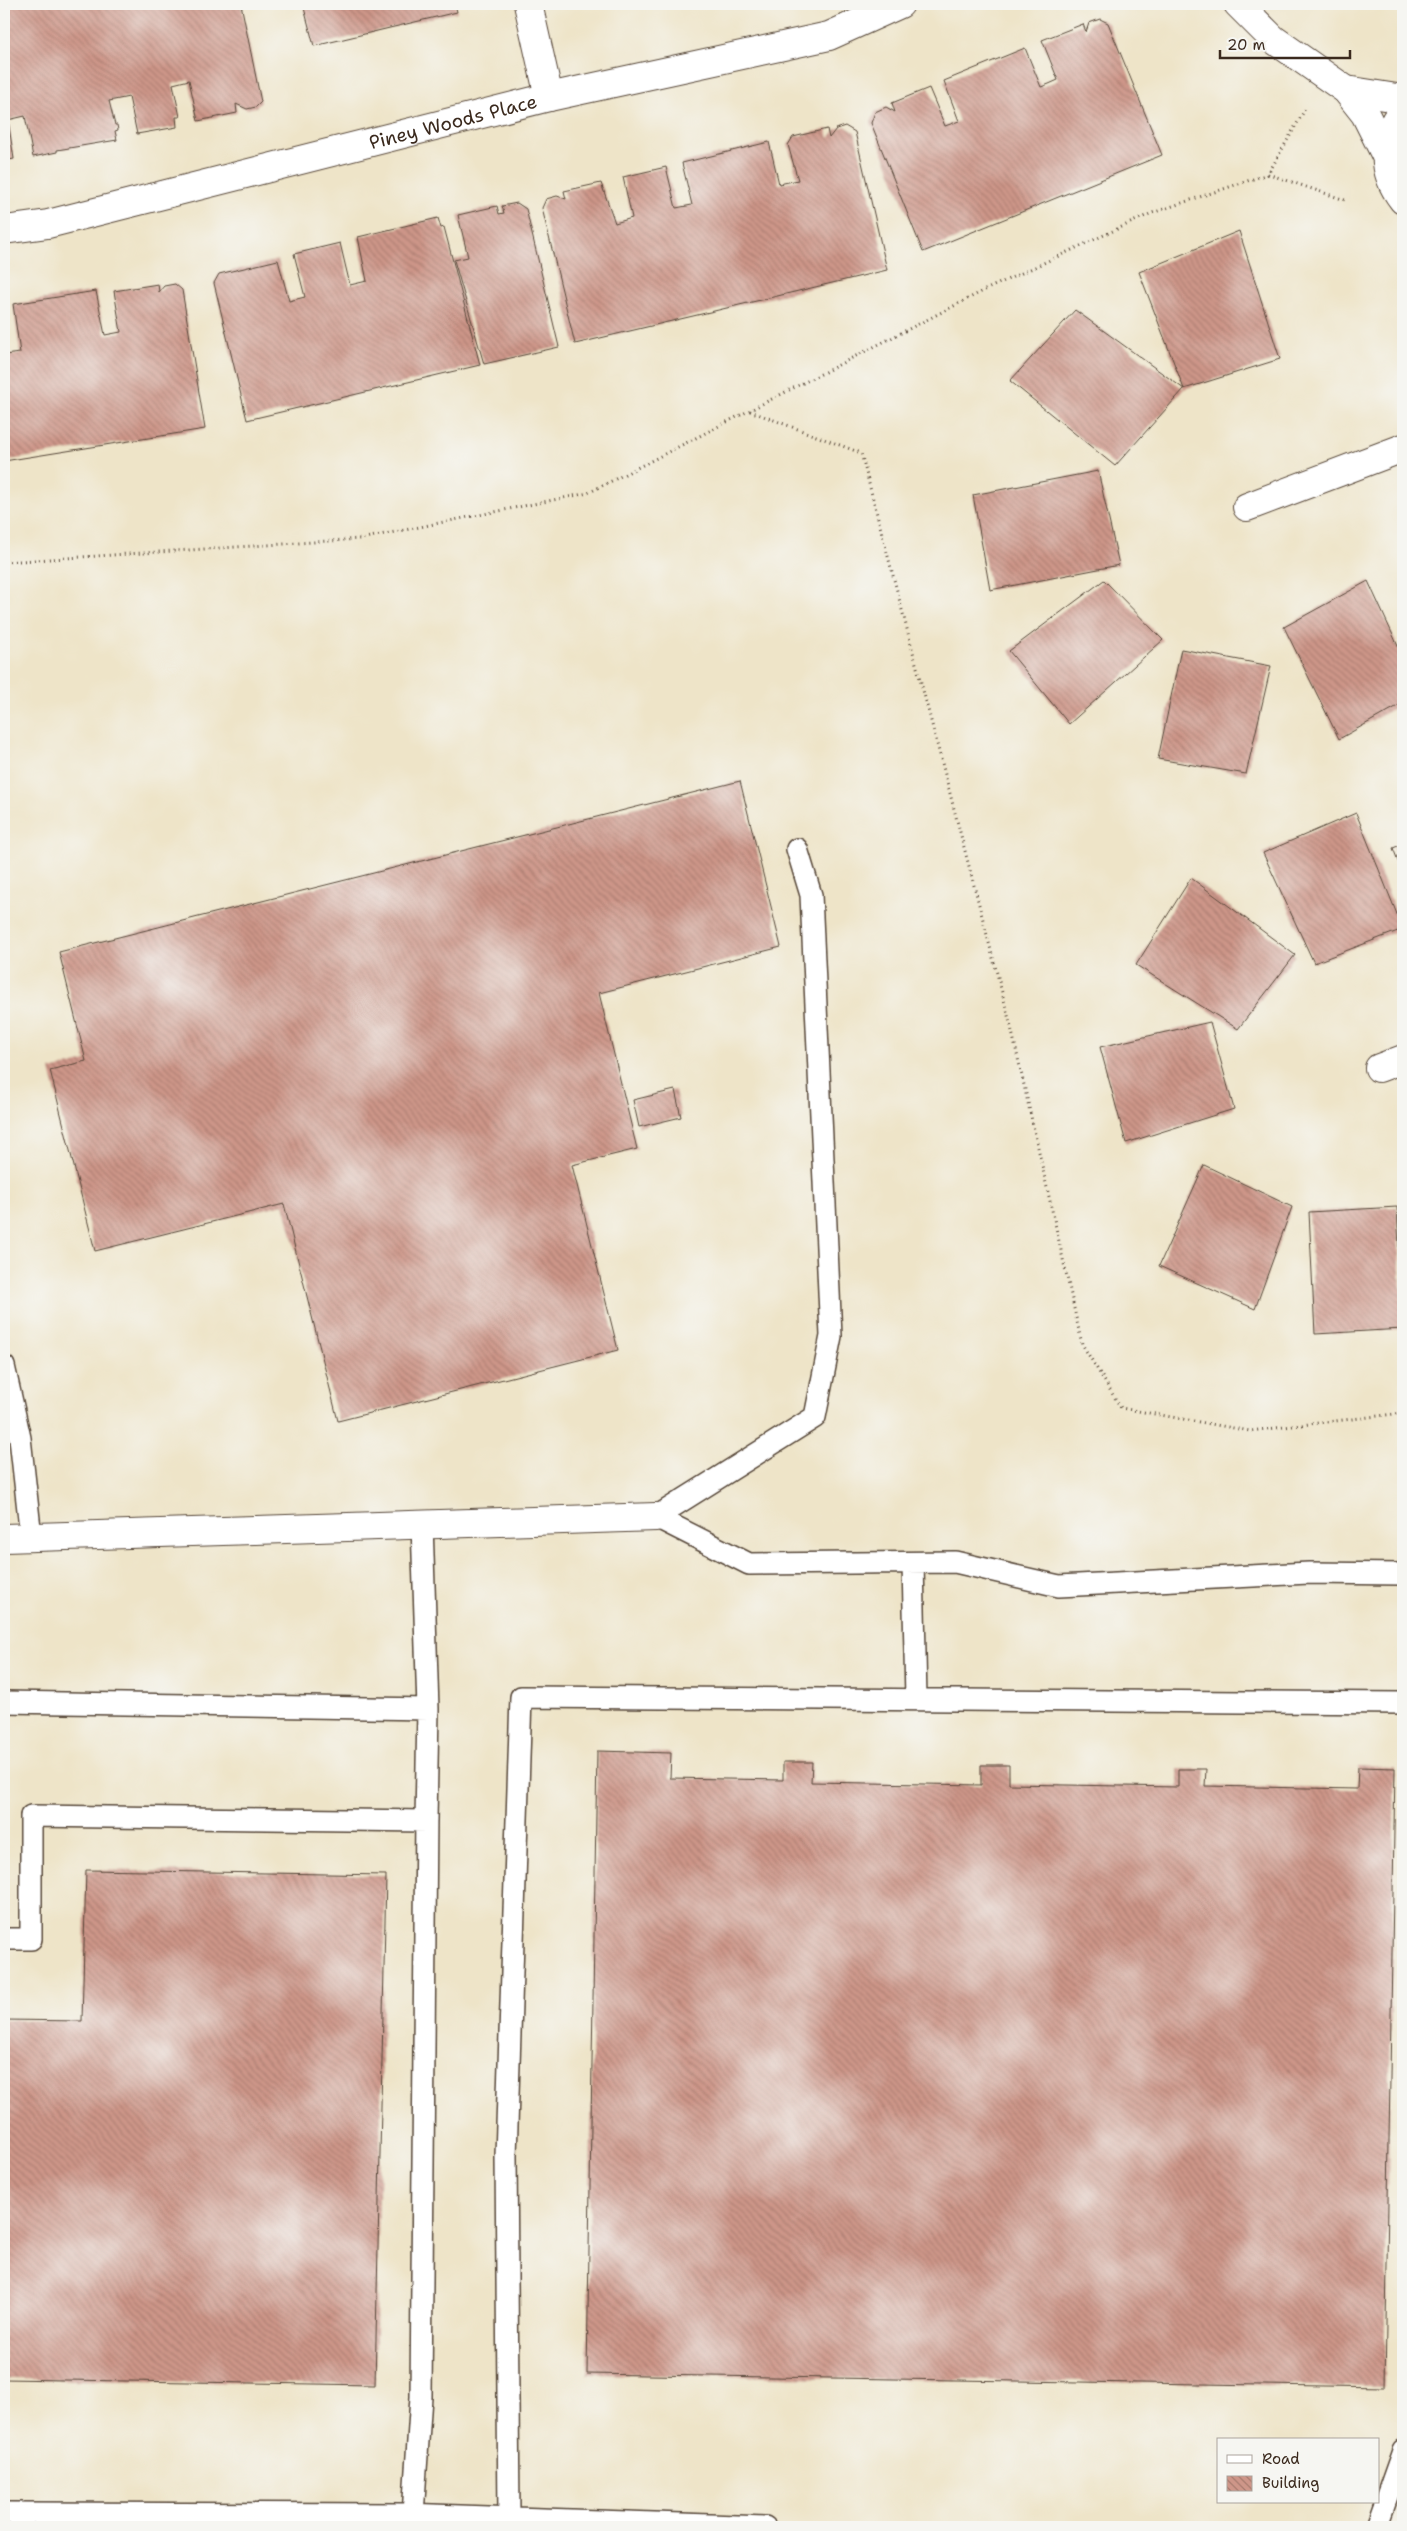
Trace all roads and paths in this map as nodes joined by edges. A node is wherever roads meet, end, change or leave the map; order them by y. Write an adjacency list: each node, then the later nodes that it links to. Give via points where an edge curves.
1 (528, 4): 5 (street)
2 (900, 4): 5 (street, Piney Woods Place, via 829,36)
3 (1238, 4): 4 (street, via 1273,39)
4 (1335, 83): 6 (street); 8 (street, via 1365,114); 9 (path)
5 (549, 97): 12 (street, Piney Woods Place, via 48,224)
6 (1403, 99)
7 (1403, 110): 8 (street, via 1395,120)
8 (1385, 154): 11 (street, via 1392,186)
9 (1268, 174): 10 (path); 13 (path, via 1152,213 987,289)
10 (1345, 200)
11 (1403, 200)
12 (4, 230)
13 (749, 411): 16 (path, via 588,493 360,540); 20 (path, via 861,453 1011,1027 1082,1344 1121,1408 1250,1431)
14 (1403, 448): 15 (street)
15 (1247, 507)
16 (4, 562)
17 (797, 849): 21 (lane, via 811,895 831,1336 815,1416)
18 (4, 1366): 19 (lane)
19 (8, 1400): 23 (lane, via 20,1438)
20 (1403, 1413)
21 (656, 1517): 22 (street); 25 (lane, via 749,1564)
22 (422, 1524): 23 (street); 30 (lane)
23 (31, 1537): 24 (street)
24 (4, 1538)
25 (913, 1563): 26 (lane, via 955,1562 1059,1586 1309,1573); 27 (lane)
26 (1403, 1574)
27 (916, 1699): 29 (lane); 36 (lane, via 521,1696 506,2156)
28 (4, 1702): 30 (lane)
29 (1403, 1703)
30 (428, 1709): 31 (lane)
31 (426, 1814): 32 (lane, via 426,1821 31,1816 31,1939); 35 (lane, via 421,2397)
32 (4, 1939)
33 (1403, 2450): 38 (lane)
34 (4, 2513): 35 (lane)
35 (413, 2514): 36 (lane)
36 (509, 2518): 37 (lane)
37 (765, 2527)
38 (1376, 2527)

